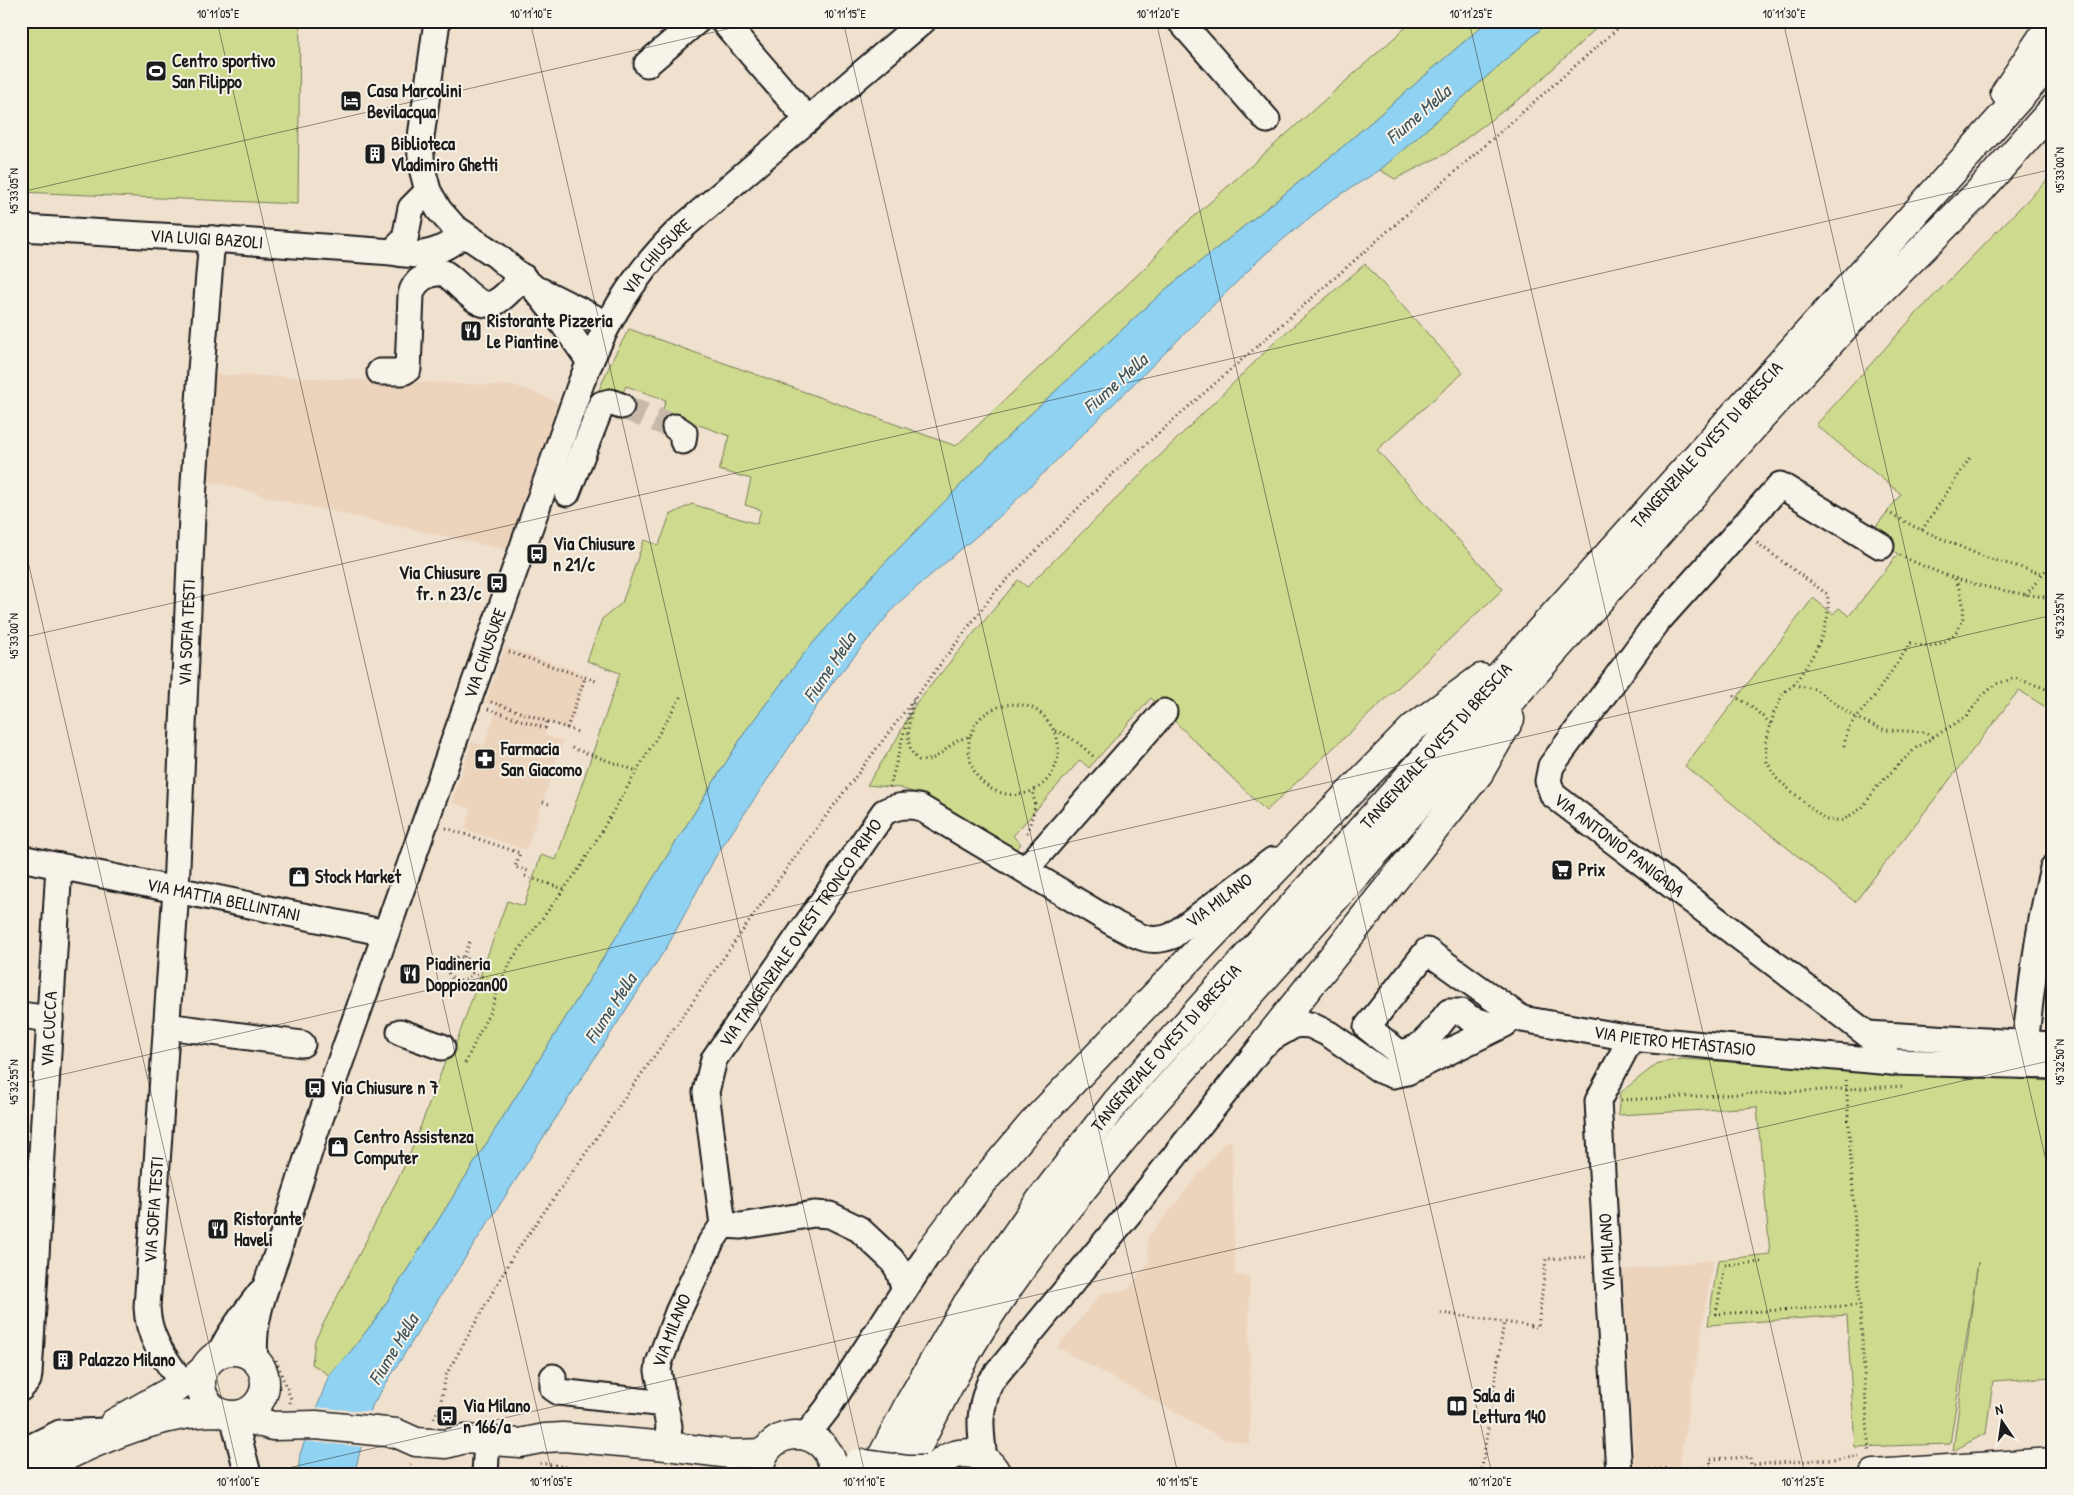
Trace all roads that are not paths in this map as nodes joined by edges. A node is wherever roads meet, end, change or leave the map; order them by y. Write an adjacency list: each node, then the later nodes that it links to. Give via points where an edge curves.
1 (437, 21): 14 (street, via 420,144)
2 (697, 21): 8 (street)
3 (723, 21): 10 (street)
4 (923, 21): 10 (street, VIA CHIUSURE)
5 (1180, 21): 11 (street)
6 (2053, 22): 13 (main road)
7 (2053, 60): 13 (main road, TANGENZIALE OVEST DI BRESCIA)
8 (647, 64)
9 (2053, 109): 21 (main road, TANGENZIALE OVEST DI BRESCIA, via 1977,194)
10 (808, 120): 22 (street, VIA CHIUSURE, via 661,248 632,284)
11 (1267, 120)
12 (2053, 138): 21 (main road, via 1922,267)
13 (1964, 158): 28 (main road, TANGENZIALE OVEST DI BRESCIA)
14 (428, 191): 16 (street, via 439,210); 18 (street, via 411,208 405,239)
15 (21, 228): 17 (street, VIA LUIGI BAZOLI)
16 (463, 234): 19 (street, VIA LUIGI BAZOLI); 20 (street, via 492,252)
17 (212, 239): 18 (street, VIA LUIGI BAZOLI); 35 (street, VIA SOFIA TESTI, via 192,516)
18 (392, 252): 19 (street, VIA LUIGI BAZOLI)
19 (429, 264): 20 (street, via 486,305); 24 (street, via 412,290 408,369 405,372)
20 (528, 283): 22 (street); 23 (street)
21 (1850, 321): 28 (main road, TANGENZIALE OVEST DI BRESCIA)
22 (607, 324): 23 (street, VIA CHIUSURE)
23 (590, 362): 37 (street, VIA CHIUSURE)
24 (380, 372)
25 (621, 406): 26 (street, via 610,402 602,404)
26 (567, 493)
27 (1882, 546): 44 (street, VIA ANTONIO PANIGADA, via 1780,485 1658,621 1551,766 1548,781 1553,795)
28 (1534, 656): 30 (main road, via 1413,728); 46 (main road, via 1478,772); 78 (main road, TANGENZIALE OVEST DI BRESCIA, via 1345,846 1111,1109 1038,1202 966,1304 910,1402); 80 (main road, TANGENZIALE OVEST DI BRESCIA, via 1142,1116 1062,1215 991,1313 936,1410)
29 (1164, 712): 32 (street)
30 (1315, 828): 36 (street, VIA MILANO, via 1172,936 1147,940); 56 (main road, via 1032,1124)
31 (21, 858): 33 (street)
32 (1015, 864): 36 (street, VIA TANGENZIALE OVEST TRONCO PRIMO); 54 (street, VIA TANGENZIALE OVEST TRONCO PRIMO, via 919,807 895,806 884,812 714,1059 706,1092)
33 (59, 866): 35 (street, VIA MATTIA BELLINTANI); 39 (street, VIA CUCCA)
34 (2053, 868): 50 (street, via 2034,968)
35 (176, 890): 37 (street, VIA MATTIA BELLINTANI); 41 (street, VIA SOFIA TESTI)
36 (1115, 924)
37 (386, 933): 58 (street, VIA CHIUSURE)
38 (21, 1015): 39 (street)
39 (50, 1019): 63 (street, VIA CUCCA)
40 (1522, 1019): 42 (street); 42 (street, via 1427,951 1367,1027 1398,1052 1414,1050 1423,1043 1448,1012 1462,1012 1471,1019); 45 (street, VIA PIETRO METASTASIO)
41 (166, 1026): 47 (street); 61 (street, VIA SOFIA TESTI, via 147,1316 154,1342)
42 (1496, 1027): 46 (street, via 1407,1072 1394,1075 1380,1070 1330,1034 1310,1025 1296,1024)
43 (400, 1032): 49 (street)
44 (1867, 1034): 50 (street); 51 (street, VIA ANTONIO PANIGADA)
45 (1631, 1038): 51 (street, VIA PIETRO METASTASIO); 81 (street, VIA MILANO, via 1598,1101)
46 (1265, 1042): 79 (street, via 990,1382 979,1424)
47 (302, 1044)
48 (2053, 1045): 50 (street)
49 (442, 1047)
50 (2024, 1054): 51 (street); 52 (street)
51 (1892, 1062)
52 (2053, 1066)
53 (885, 1224): 55 (street)
54 (722, 1225): 55 (street, via 741,1226 814,1214 830,1216); 65 (street, VIA MILANO, via 678,1312 659,1363)
55 (849, 1228): 57 (street)
56 (930, 1251): 57 (street); 59 (street)
57 (883, 1263): 59 (street, via 898,1269)
58 (264, 1287): 60 (street, VIA CHIUSURE); 61 (street, VIA CHIUSURE)
59 (904, 1287): 69 (street, via 828,1409)
60 (254, 1352): 61 (main road, via 227,1351); 64 (main road)
61 (205, 1366): 66 (main road, via 201,1390 210,1406); 68 (main road)
62 (553, 1377): 65 (street, via 554,1388 559,1392)
63 (25, 1384)
64 (269, 1394): 66 (main road, via 256,1406); 67 (main road, via 292,1414)
65 (665, 1404): 71 (street, VIA MILANO, via 669,1426)
66 (230, 1416): 67 (main road, via 285,1427); 73 (main road, via 183,1414 138,1427); 83 (street)
67 (316, 1425): 70 (main road, via 396,1433 416,1442 446,1444)
68 (103, 1431): 72 (street, via 60,1433); 73 (main road)
69 (806, 1436): 77 (main road, via 787,1436 778,1440); 78 (main road)
70 (476, 1440): 74 (main road); 84 (street)
71 (667, 1446): 74 (main road, via 563,1437 545,1438); 77 (main road, via 730,1454)
72 (21, 1452)
73 (74, 1452): 82 (main road)
74 (527, 1453): 85 (main road, via 662,1464)
75 (1873, 1460): 76 (main road)
76 (2053, 1462)
77 (763, 1463)
78 (849, 1466): 80 (main road, bridge)
79 (990, 1466): 80 (main road, via 974,1454 963,1452)
80 (924, 1471)
81 (1619, 1473)
82 (32, 1474)
83 (248, 1474)
84 (485, 1474)
85 (731, 1474)

